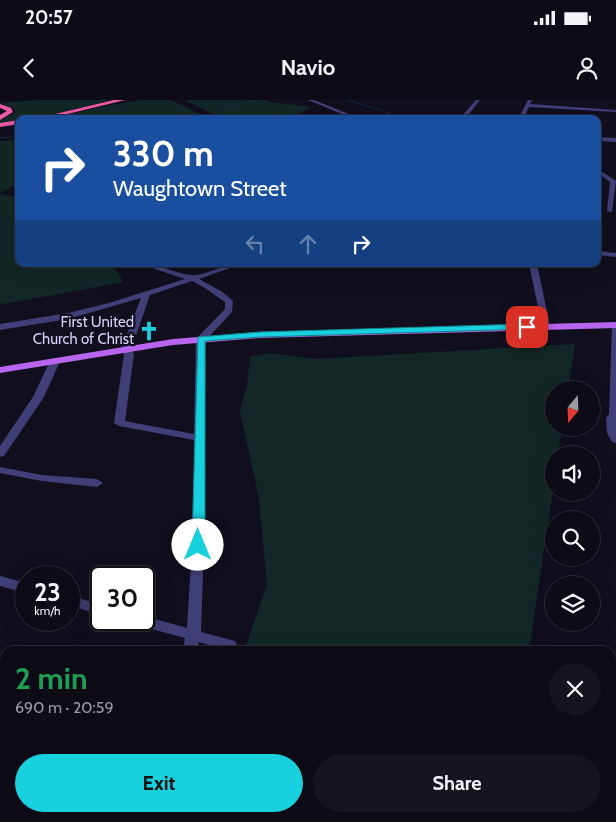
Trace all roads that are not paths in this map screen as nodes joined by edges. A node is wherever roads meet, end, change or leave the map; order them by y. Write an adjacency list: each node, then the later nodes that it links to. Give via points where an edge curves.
1 (7, 100): 5 (highway)
2 (122, 100): 9 (highway)
3 (310, 100): 10 (street)
4 (478, 100): 11 (street)
5 (0, 101)
6 (529, 102): 8 (street); 12 (street)
7 (0, 106): 13 (highway, via 10,112)
8 (616, 111)
9 (55, 115)
10 (349, 115)
11 (464, 115)
12 (522, 115)
13 (0, 118)
14 (15, 123): 15 (highway)
15 (0, 125)
16 (601, 139): 17 (street)
17 (616, 140)
18 (601, 174): 19 (street, via 613,181)
19 (610, 211)
20 (601, 253): 21 (street)
21 (616, 255)
22 (154, 267): 25 (street)
23 (227, 267): 25 (street)
24 (535, 267): 28 (street)
25 (192, 278): 26 (street); 30 (street, via 229,301 230,310)
26 (147, 293): 29 (street, via 68,316); 31 (street)
27 (616, 325): 28 (main road); 34 (street)
28 (546, 326): 30 (main road, via 260,334)
29 (0, 327)
30 (201, 339): 31 (main road); 35 (street)
31 (126, 350): 32 (main road); 35 (street, via 129,354 119,423)
32 (55, 361): 33 (main road); 37 (street, via 41,393)
33 (0, 370)
34 (615, 416): 36 (street, via 611,418)
35 (199, 438): 43 (street)
36 (616, 440)
37 (0, 454)
38 (0, 470): 39 (street)
39 (97, 483)
40 (0, 581): 41 (street)
41 (15, 585)
42 (155, 625): 43 (street)
43 (193, 636): 44 (street); 45 (street)
44 (230, 645)
45 (191, 646)

